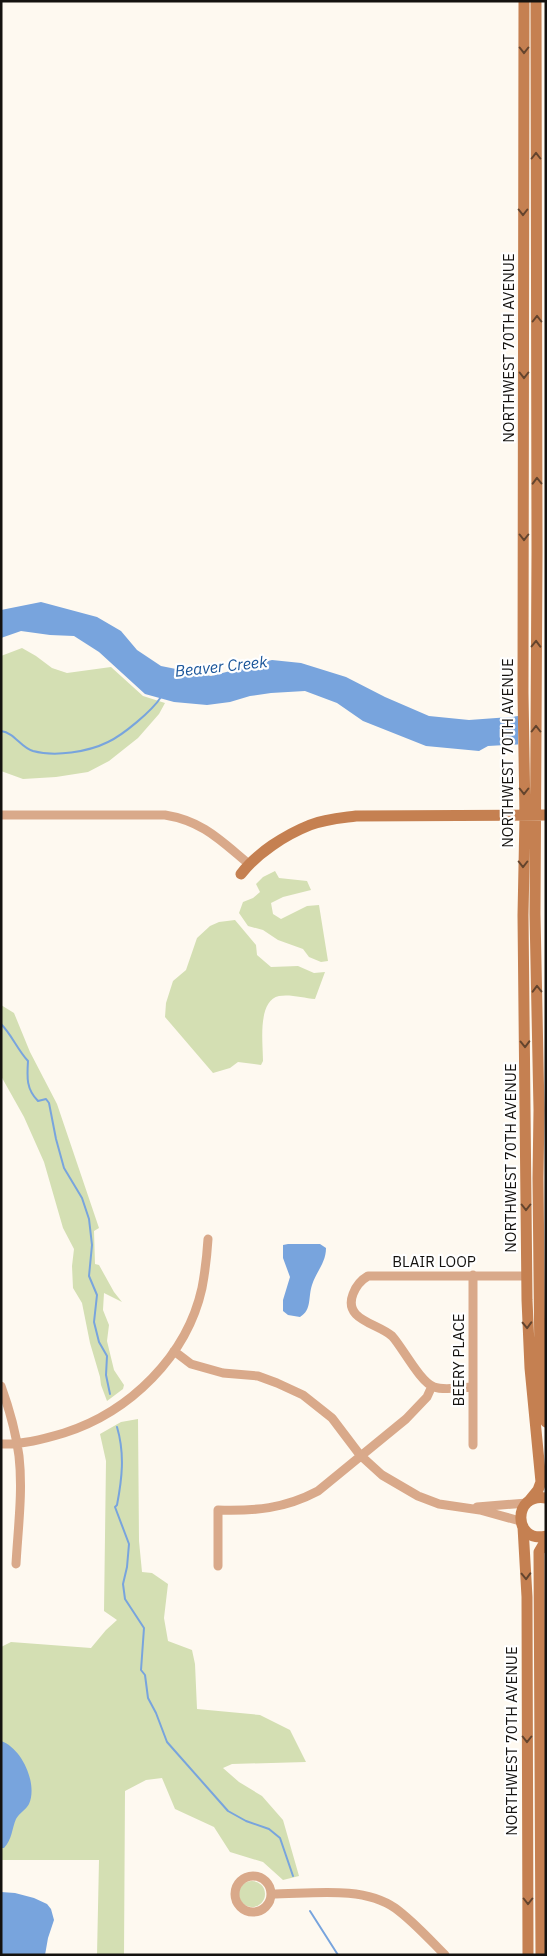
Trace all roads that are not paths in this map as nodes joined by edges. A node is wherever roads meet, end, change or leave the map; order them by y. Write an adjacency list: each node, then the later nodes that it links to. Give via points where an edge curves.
1 (524, 1): 4 (main road, NORTHWEST 70TH AVENUE, one-way to 4, via 523,693 524,766)
2 (536, 1): 4 (main road, NORTHWEST 70TH AVENUE, one-way to 2)
3 (1, 815): 5 (street, via 179,817 201,826)
4 (535, 816): 5 (main road, via 375,816 330,820 294,833); 7 (main road, NORTHWEST 70TH AVENUE, one-way to 7, via 523,915); 8 (main road, NORTHWEST 70TH AVENUE, one-way to 4)
5 (249, 864): 6 (main road)
6 (240, 874)
7 (526, 1134): 8 (street); 11 (main road, NORTHWEST 70TH AVENUE, one-way to 11)
8 (539, 1134): 16 (main road, NORTHWEST 70TH AVENUE, via 540,1368)
9 (208, 1239): 12 (street, via 202,1289 194,1313)
10 (473, 1276): 11 (street, BLAIR LOOP); 14 (street, BLAIR LOOP, via 368,1276 361,1280 352,1296 354,1314 392,1336); 15 (street, BEERY PLACE)
11 (527, 1276): 22 (main road, NORTHWEST 70TH AVENUE, one-way to 22, via 530,1368 541,1482)
12 (174, 1351): 17 (street, via 137,1394 104,1416 57,1435); 20 (street, via 191,1364 223,1373 258,1376 303,1395 332,1418)
13 (1, 1386): 17 (street)
14 (432, 1386): 15 (street); 20 (street, via 428,1397 406,1419)
15 (473, 1387): 19 (street, BEERY PLACE)
16 (546, 1422)
17 (15, 1443): 18 (street); 26 (street, via 20,1469)
18 (1, 1444)
19 (474, 1445)
20 (360, 1455): 23 (street, via 382,1476 418,1496 439,1504); 27 (street, via 333,1480 304,1498 266,1509 218,1510)
21 (546, 1498): 22 (main road)
22 (528, 1502): 23 (street); 24 (main road, NORTHWEST 70TH AVENUE, via 522,1508)
23 (467, 1507): 24 (street)
24 (522, 1524): 25 (main road, NORTHWEST 70TH AVENUE, via 534,1536); 28 (main road, NORTHWEST 70TH AVENUE, one-way to 28, via 527,1597)
25 (546, 1538): 29 (main road, NORTHWEST 70TH AVENUE, via 540,1552)
26 (16, 1564)
27 (218, 1566)
28 (528, 1841): 29 (street); 32 (main road, NORTHWEST 70TH AVENUE, one-way to 32)
29 (543, 1841): 33 (main road, NORTHWEST 70TH AVENUE)
30 (271, 1894): 30 (street, via 269,1885 253,1875 237,1884 234,1894 236,1903 253,1913 269,1903); 31 (street, via 349,1893 376,1898 396,1908)
31 (445, 1955)
32 (528, 1955)
33 (541, 1955)

